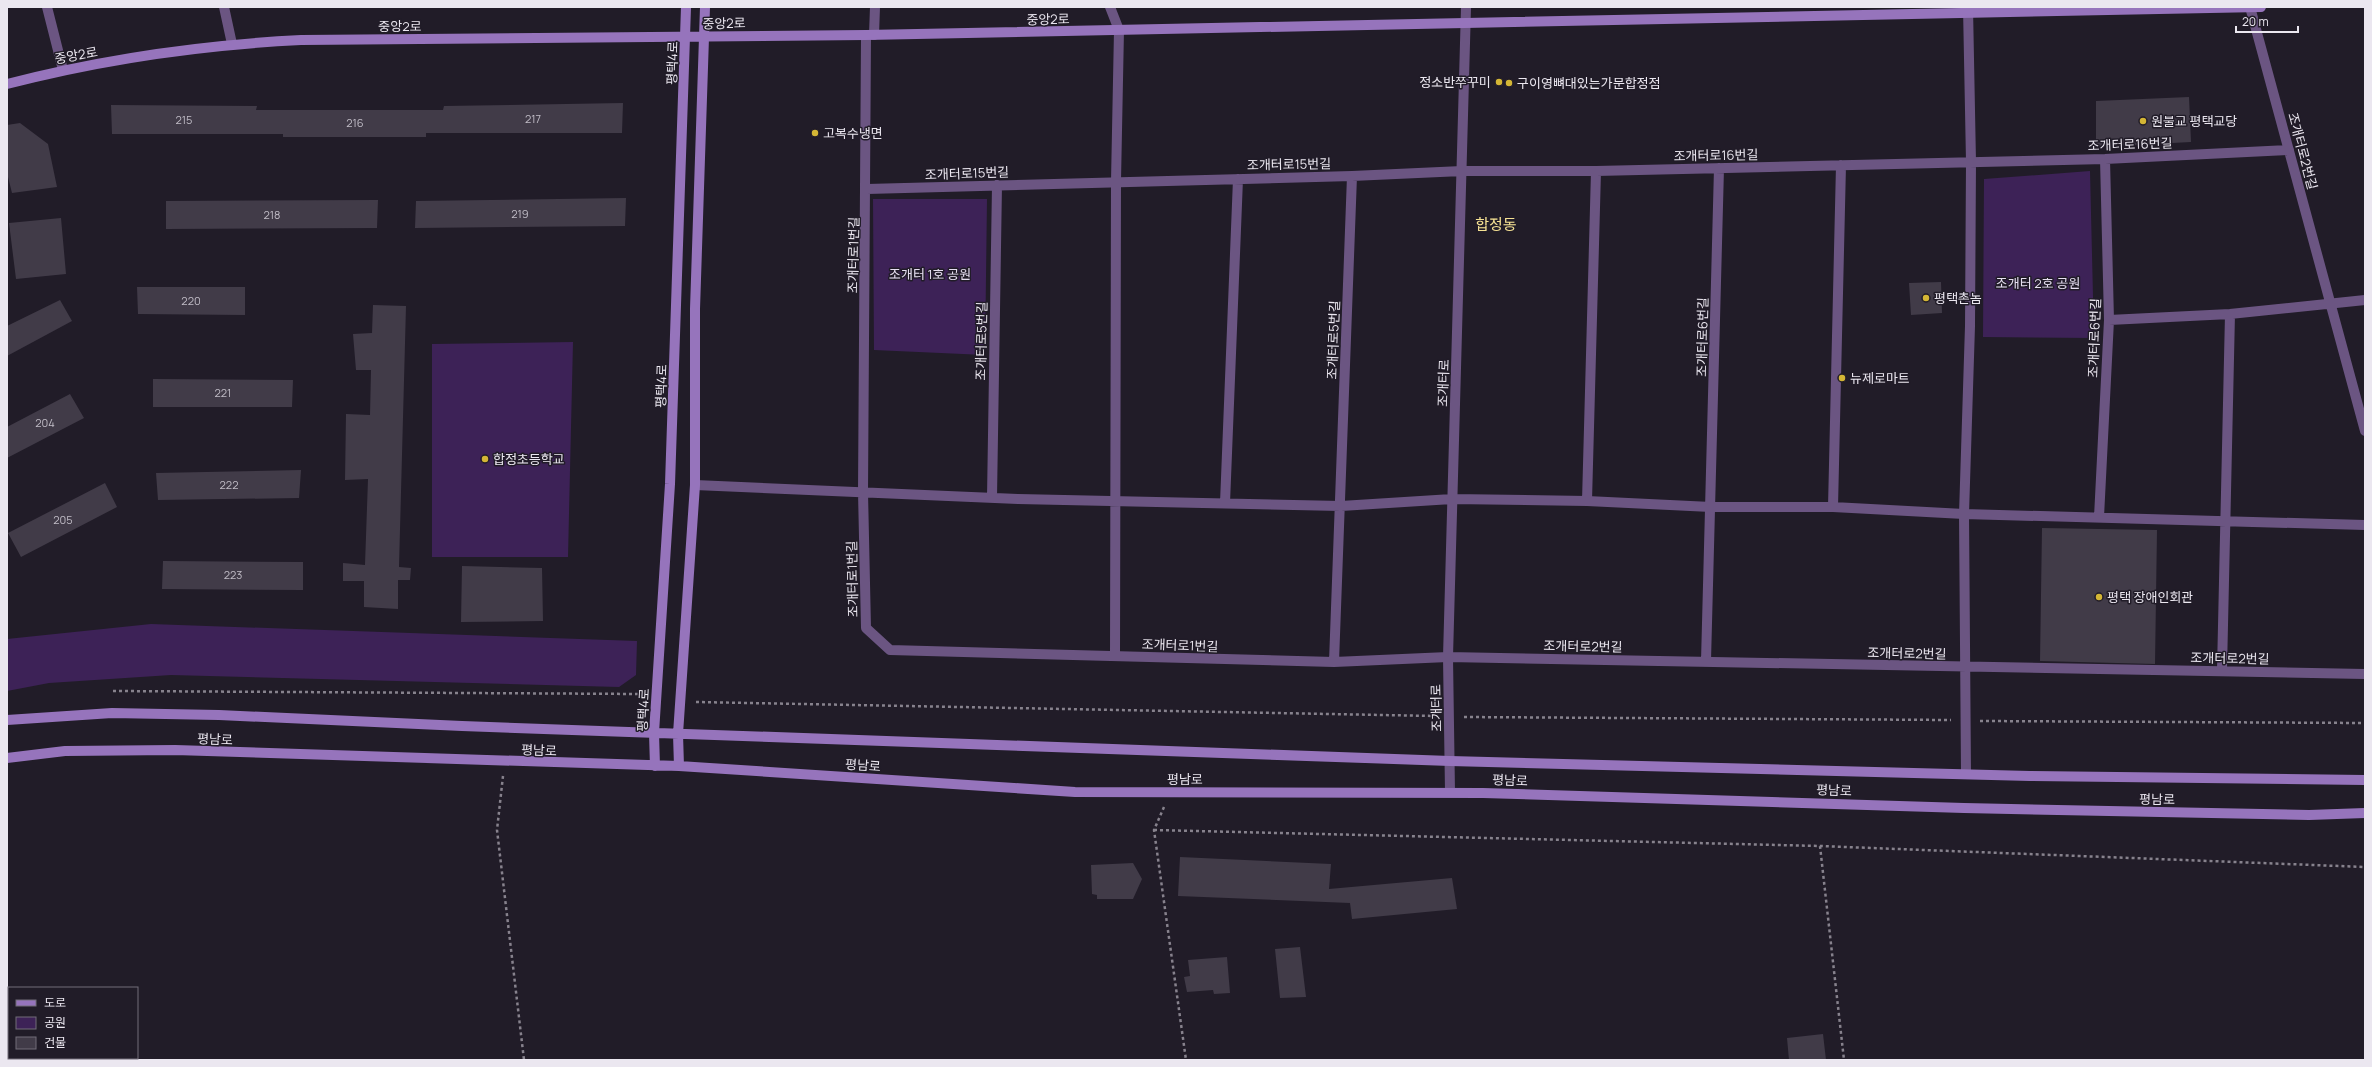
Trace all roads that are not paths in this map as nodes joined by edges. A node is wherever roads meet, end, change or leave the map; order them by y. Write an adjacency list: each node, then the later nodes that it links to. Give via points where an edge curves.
1 (47, 7): 17 (street)
2 (224, 7): 16 (street)
3 (686, 7): 15 (main road, 평택4로)
4 (705, 7): 14 (main road)
5 (875, 7): 13 (street, 조개터로1번길)
6 (1110, 7): 12 (street)
7 (1466, 7): 11 (street, 조개터로)
8 (2250, 7): 9 (main road, 중앙2로); 10 (main road, 중앙2로); 19 (street, 조개터로2번길)
9 (2261, 7)
10 (1968, 10): 11 (main road, 중앙2로); 21 (street)
11 (1467, 23): 12 (main road, 중앙2로); 24 (street, 조개터로)
12 (1119, 30): 13 (main road, 중앙2로); 28 (street)
13 (870, 35): 14 (main road, 중앙2로); 30 (street, 조개터로1번길)
14 (704, 36): 15 (main road, 중앙2로); 36 (main road, via 695,309)
15 (686, 37): 16 (main road, 중앙2로, via 301,40); 58 (main road, 평택4로, via 670,484)
16 (232, 44): 17 (main road, 중앙2로)
17 (63, 70): 18 (main road, 중앙2로)
18 (7, 84)
19 (2289, 150): 20 (street, 조개터로16번길); 32 (street, 조개터로2번길)
20 (2105, 159): 21 (street, 조개터로16번길); 34 (street, 조개터로6번길)
21 (1970, 162): 22 (street, 조개터로16번길); 46 (street, via 1970,326)
22 (1840, 165): 23 (street, 조개터로16번길); 45 (street)
23 (1719, 168): 25 (street, 조개터로16번길); 44 (street, 조개터로6번길)
24 (1462, 171): 25 (street, 조개터로16번길); 26 (street, 조개터로15번길); 39 (street, 조개터로)
25 (1596, 171): 41 (street)
26 (1352, 176): 27 (street, 조개터로15번길); 43 (street, 조개터로5번길)
27 (1238, 179): 28 (street, 조개터로15번길); 42 (street)
28 (1116, 181): 29 (street, 조개터로15번길); 40 (street)
29 (996, 185): 30 (street, 조개터로15번길); 38 (street, 조개터로5번길)
30 (867, 189): 37 (street, 조개터로1번길)
31 (2365, 300): 32 (street)
32 (2331, 302): 33 (street); 35 (street, 조개터로2번길)
33 (2230, 314): 34 (street); 48 (street)
34 (2109, 320): 47 (street, 조개터로6번길)
35 (2365, 432)
36 (695, 485): 37 (street); 59 (main road)
37 (863, 492): 38 (street); 50 (street, 조개터로1번길, via 866,628 890,650)
38 (992, 498): 40 (street)
39 (1452, 499): 41 (street); 43 (street); 51 (street, 조개터로)
40 (1115, 501): 42 (street); 50 (street)
41 (1587, 501): 44 (street)
42 (1225, 503): 43 (street)
43 (1341, 506): 53 (street, 조개터로5번길)
44 (1711, 507): 45 (street); 52 (street, 조개터로6번길)
45 (1834, 507): 46 (street)
46 (1964, 514): 47 (street); 54 (street)
47 (2100, 517): 48 (street)
48 (2226, 522): 49 (street); 55 (street)
49 (2365, 525)
50 (1115, 656): 53 (street, 조개터로1번길)
51 (1448, 658): 52 (street, 조개터로2번길); 53 (street, 조개터로1번길); 61 (street, 조개터로)
52 (1706, 661): 54 (street, 조개터로2번길)
53 (1334, 662)
54 (1964, 667): 55 (street, 조개터로2번길); 64 (street)
55 (2222, 670): 56 (street, 조개터로2번길)
56 (2365, 674)
57 (7, 720): 58 (main road, 평남로, via 112,713 219,715)
58 (654, 733): 59 (main road, 평남로); 62 (main road, 평택4로)
59 (678, 734): 61 (main road, 평남로); 63 (main road)
60 (7, 758): 62 (main road, 평남로, via 66,750 175,750)
61 (1450, 761): 64 (main road, 평남로); 66 (street, 조개터로)
62 (655, 766): 63 (main road, 평남로)
63 (678, 766): 66 (main road, 평남로, via 1075,792)
64 (1966, 774): 65 (main road, 평남로)
65 (2365, 780)
66 (1450, 792): 67 (main road, 평남로, via 1972,808 2309,815)
67 (2365, 813)

